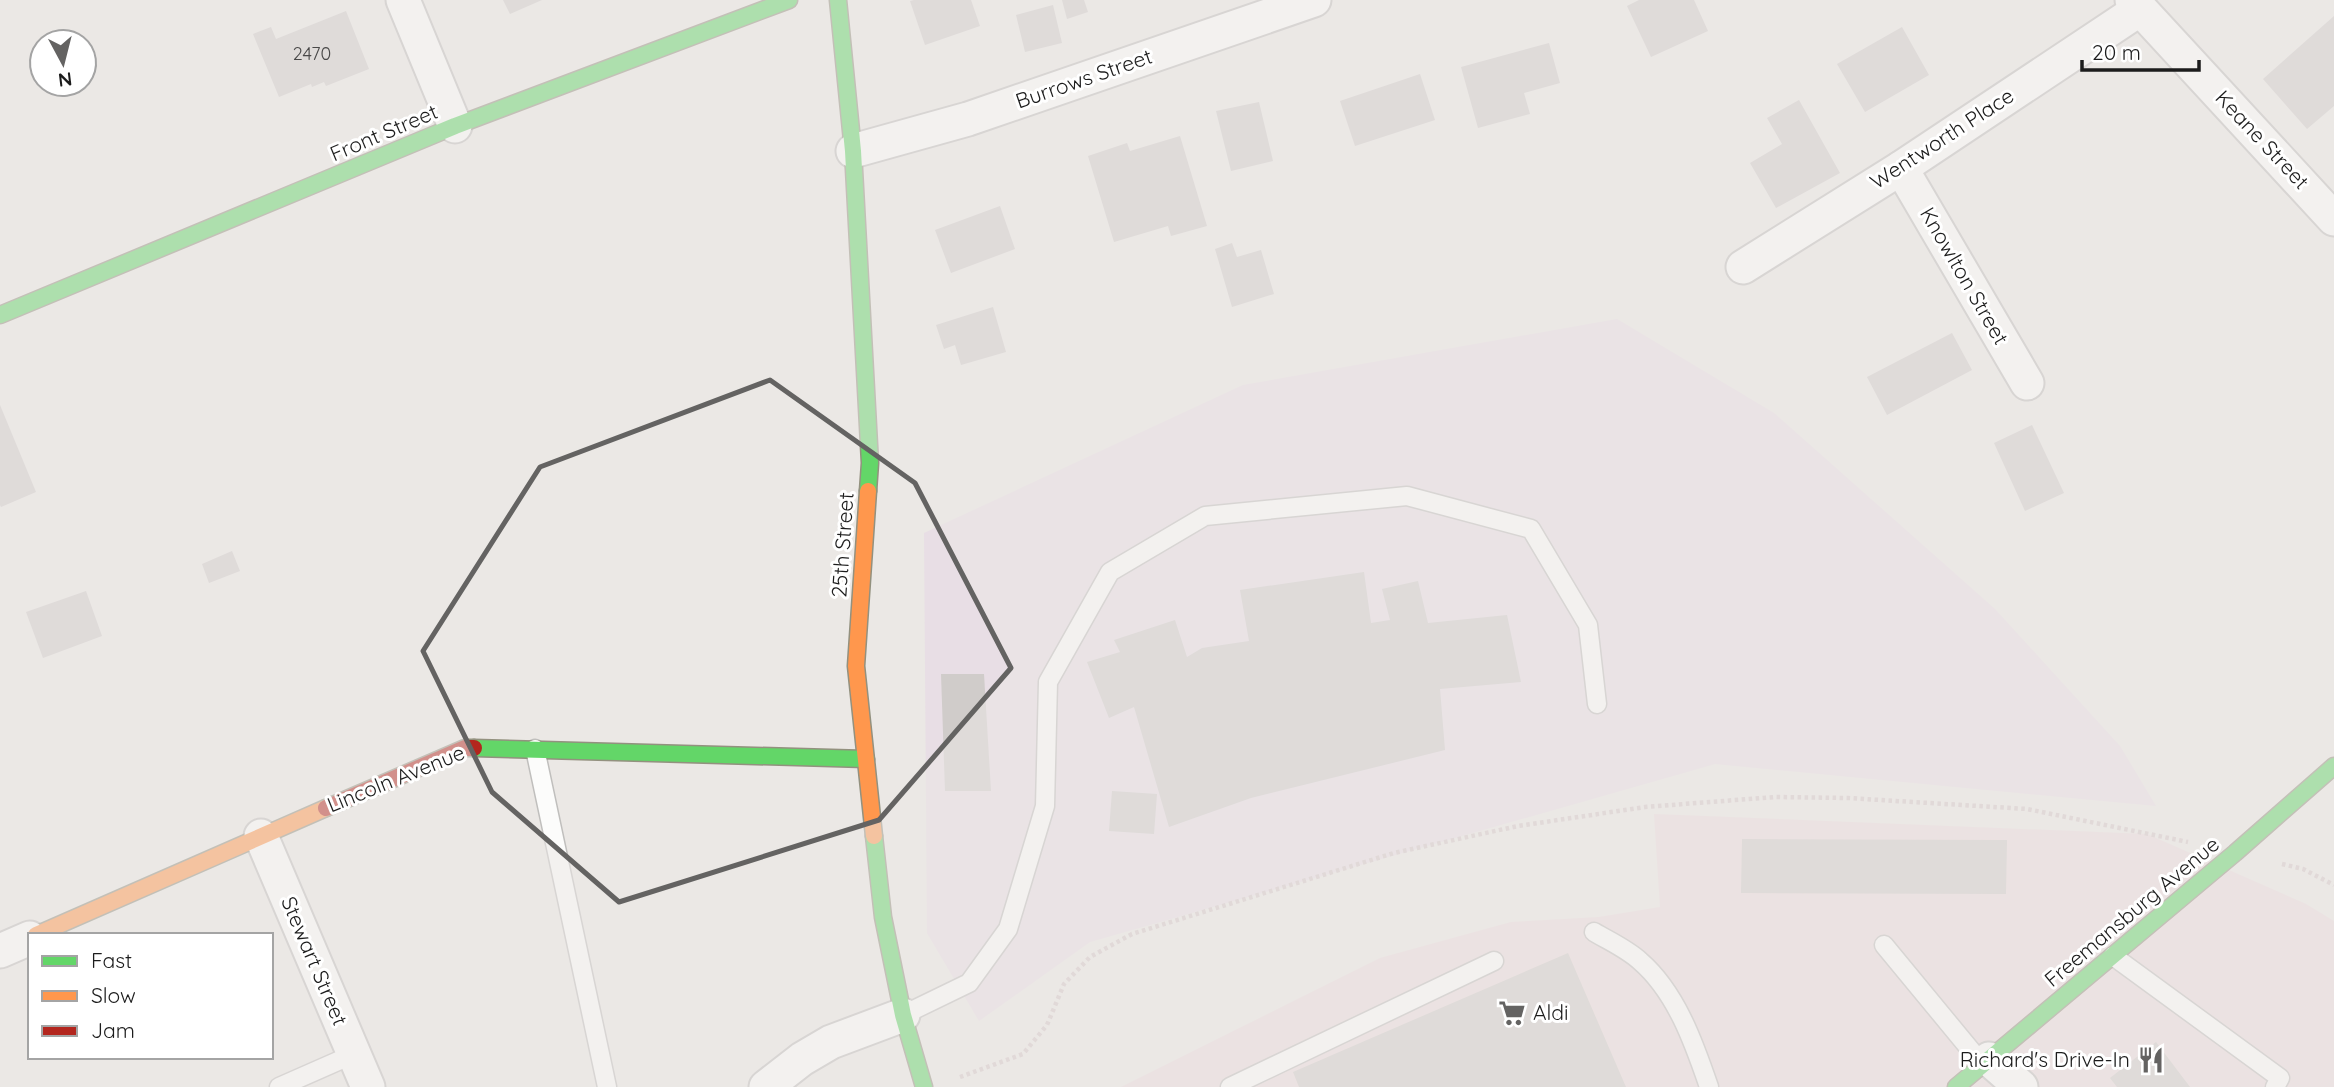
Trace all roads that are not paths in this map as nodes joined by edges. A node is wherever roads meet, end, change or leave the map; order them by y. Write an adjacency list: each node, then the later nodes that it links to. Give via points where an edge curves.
1 (403, 0): 7 (street)
2 (789, 0): 7 (street, Front Street)
3 (838, 0): 8 (street, 25th Street)
4 (1314, 0): 6 (street, Burrows Street)
5 (2136, 4): 9 (street, Wentworth Place); 10 (street, Keane Street)
6 (1259, 9): 8 (street, Burrows Street, via 968,120)
7 (455, 126): 12 (street, Front Street)
8 (853, 151): 16 (street, 25th Street, via 870,463 856,666)
9 (1901, 168): 11 (street, Wentworth Place); 13 (street, Knowlton Street)
10 (2334, 219)
11 (1743, 267)
12 (0, 315)
13 (2026, 383)
14 (1597, 704): 26 (lane, via 1588,625 1531,529 1406,496 1205,516 1110,572 1048,681 1045,806 1008,929 969,984)
15 (535, 749): 16 (street, Lincoln Avenue); 18 (street, Lincoln Avenue, via 465,748); 31 (lane)
16 (866, 759): 26 (street, 25th Street, via 883,917)
17 (2334, 766): 24 (street, Freemansburg Avenue)
18 (261, 836): 20 (street, Lincoln Avenue); 27 (street, Stewart Street)
19 (1594, 932): 35 (lane, via 1639,960 1662,984 1697,1051)
20 (41, 933)
21 (28, 938): 23 (street)
22 (1884, 945): 28 (lane)
23 (0, 951)
24 (2113, 956): 28 (street, Freemansburg Avenue); 38 (lane, via 2280,1078)
25 (1494, 961): 34 (lane)
26 (903, 1015): 32 (street, via 831,1042); 33 (street, 25th Street)
27 (354, 1054): 29 (lane); 30 (street, Stewart Street)
28 (1986, 1062): 36 (street, Freemansburg Avenue); 37 (street)
29 (279, 1087)
30 (368, 1087)
31 (607, 1087)
32 (766, 1087)
33 (924, 1087)
34 (1230, 1087)
35 (1709, 1087)
36 (1955, 1087)
37 (2021, 1087)
38 (2276, 1087)

